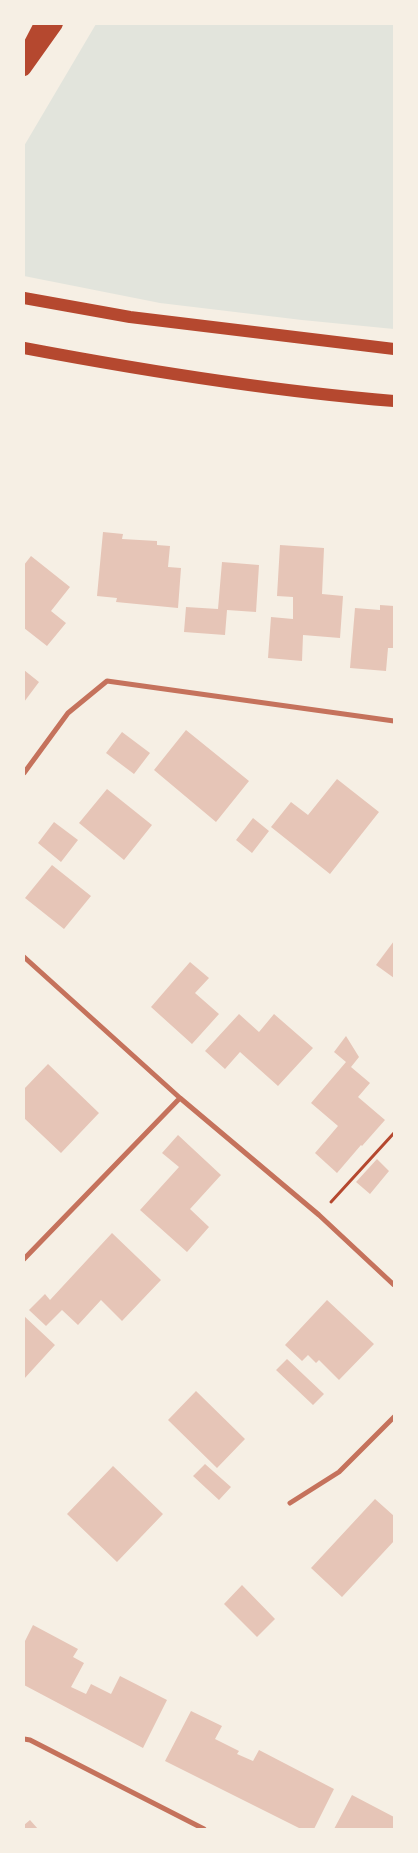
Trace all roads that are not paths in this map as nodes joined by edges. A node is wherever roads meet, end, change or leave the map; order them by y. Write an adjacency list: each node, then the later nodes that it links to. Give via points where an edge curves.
1 (41, 24): 3 (highway)
2 (56, 24): 4 (highway)
3 (24, 58)
4 (24, 69)
5 (24, 298): 7 (main road, via 130,317)
6 (24, 348): 8 (main road, via 244,384)
7 (394, 350)
8 (394, 401)
9 (394, 721): 10 (street, via 107,681 68,713)
10 (24, 773)
11 (24, 957): 12 (street)
12 (180, 1098): 13 (street); 14 (street, via 319,1215)
13 (24, 1259)
14 (394, 1285)
15 (394, 1417): 16 (street, via 339,1472)
16 (290, 1503)
17 (24, 1739): 18 (street)
18 (204, 1829)

